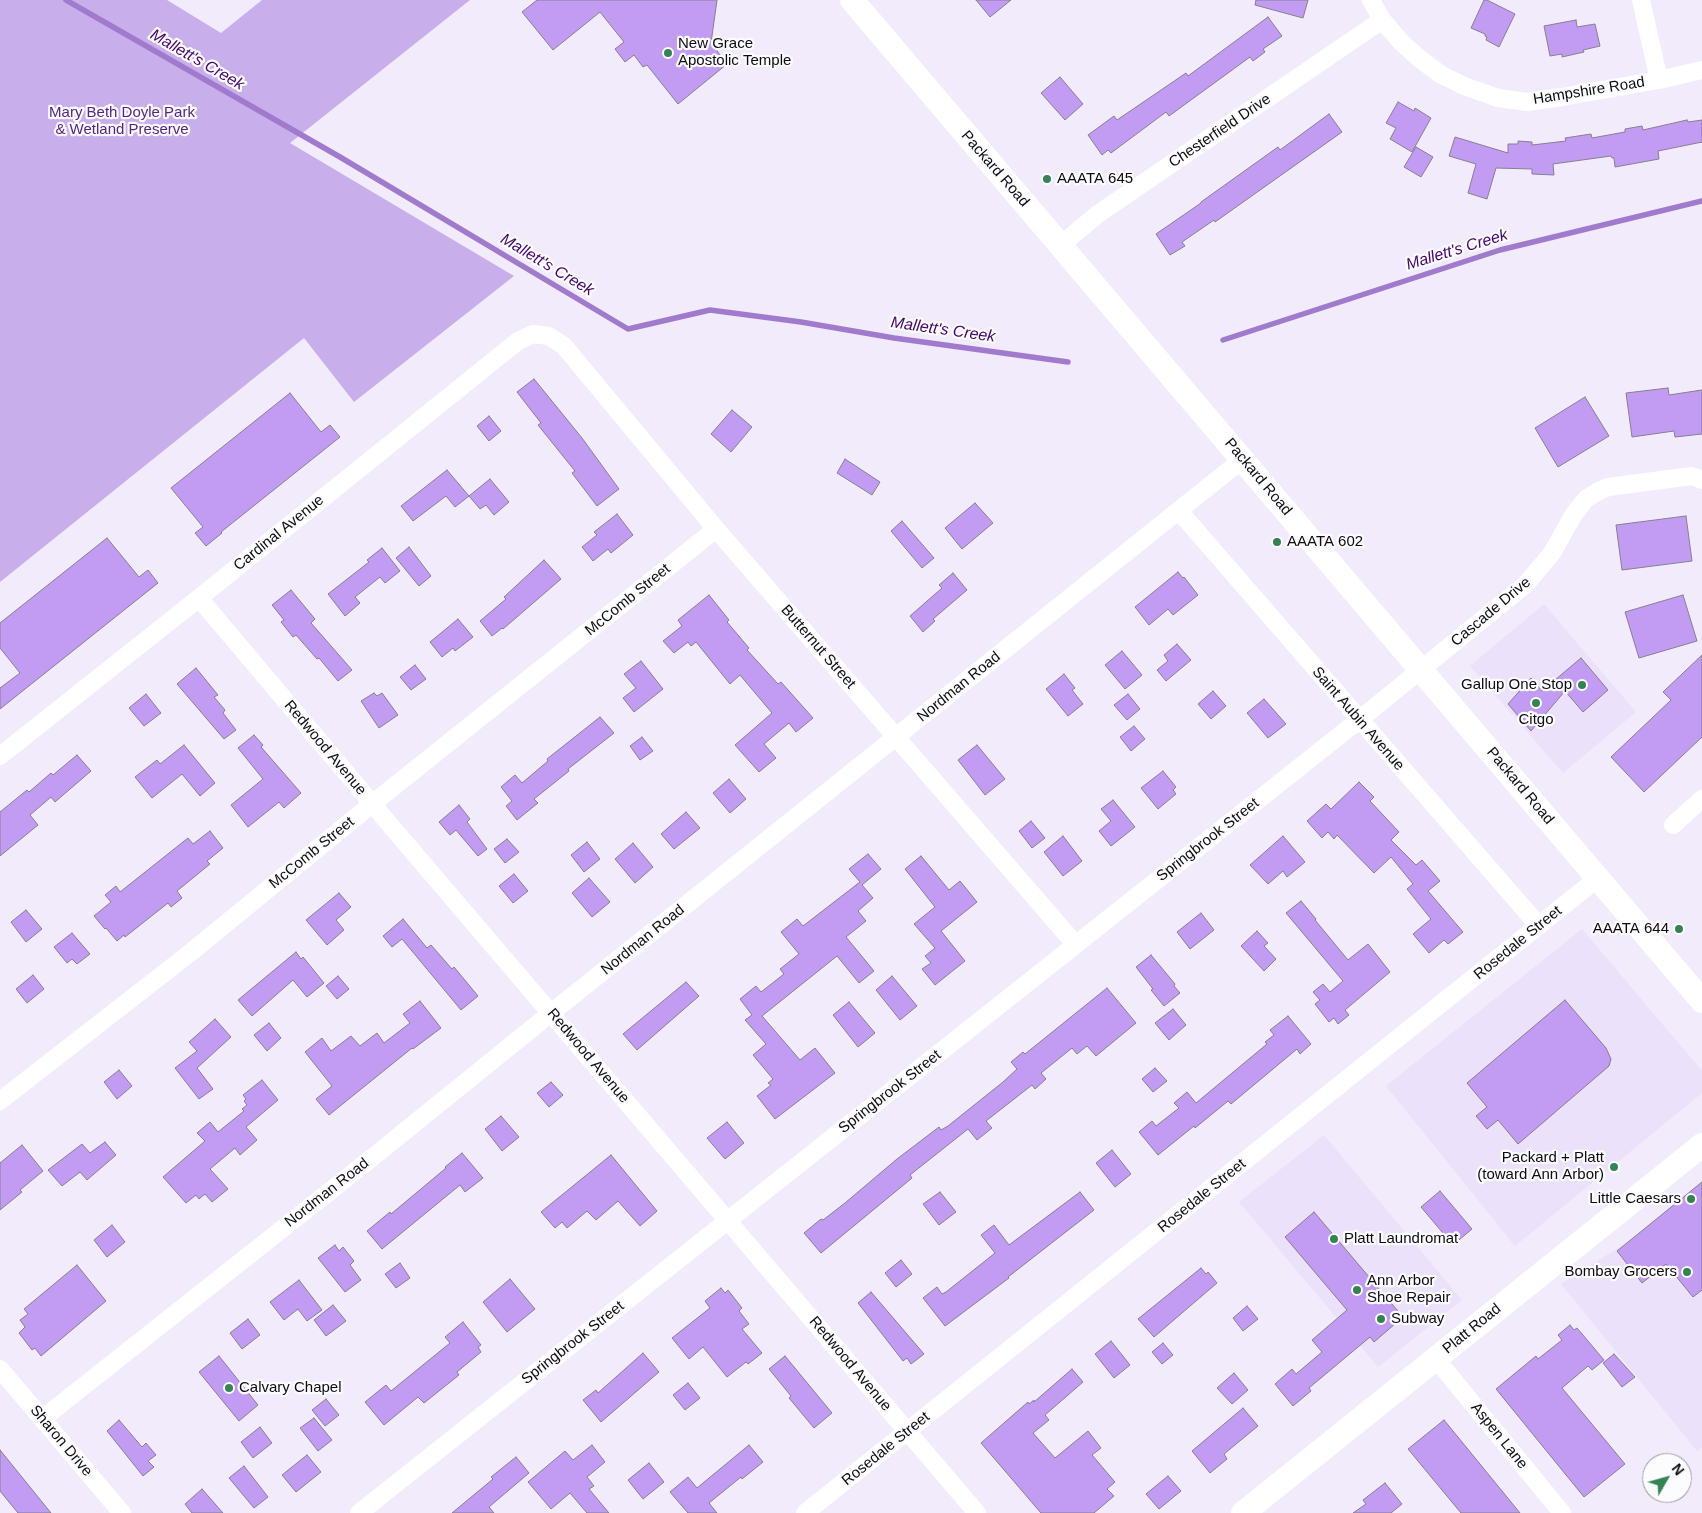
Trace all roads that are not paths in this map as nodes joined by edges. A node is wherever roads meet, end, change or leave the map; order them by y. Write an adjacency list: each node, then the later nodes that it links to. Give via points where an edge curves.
1 (852, 0): 7 (main road, Packard Road)
2 (1371, 0): 4 (street, Hampshire Road)
3 (1641, 0): 6 (street)
4 (1382, 20): 6 (street, Hampshire Road, via 1402,43 1440,74 1498,98 1528,102); 7 (street, Chesterfield Drive, via 1098,214)
5 (1702, 70): 6 (street, Hampshire Road)
6 (1659, 80)
7 (1061, 245): 9 (main road, Packard Road)
8 (564, 346): 12 (street, Butternut Street); 13 (street, Cardinal Avenue, via 549,336 533,334 518,341)
9 (1243, 459): 11 (street, Nordman Road); 14 (main road, Packard Road)
10 (1702, 480): 14 (street, Cascade Drive, via 1692,476 1608,487 1586,499 1552,553 1526,584)
11 (1179, 511): 15 (street, Saint Aubin Avenue); 16 (street, Nordman Road)
12 (716, 529): 16 (street, Butternut Street); 19 (street, McComb Street)
13 (199, 598): 17 (street, Cardinal Avenue); 19 (street, Redwood Avenue)
14 (1421, 669): 15 (street, Springbrook Street); 21 (main road, Packard Road)
15 (1359, 720): 22 (street, Saint Aubin Avenue); 23 (street, Springbrook Street)
16 (896, 738): 23 (street, Butternut Street); 25 (street, Nordman Road)
17 (0, 756)
18 (1702, 799): 20 (street)
19 (372, 804): 25 (street, Redwood Avenue); 26 (street, McComb Street, via 182,959)
20 (1673, 824)
21 (1598, 878): 22 (street, Rosedale Street); 24 (main road, Packard Road)
22 (1539, 926): 32 (street, Rosedale Street)
23 (1076, 945): 28 (street, Springbrook Street)
24 (1702, 1001)
25 (551, 1013): 28 (street, Redwood Avenue); 31 (street, Nordman Road)
26 (0, 1101)
27 (1702, 1146): 29 (main road, Platt Road)
28 (728, 1220): 32 (street, Redwood Avenue); 34 (street, Springbrook Street)
29 (1436, 1358): 37 (main road, Platt Road); 38 (street, Aspen Lane)
30 (0, 1369): 31 (street, Sharon Drive)
31 (42, 1419): 33 (street, Sharon Drive)
32 (907, 1432): 35 (street, Rosedale Street); 36 (street, Redwood Avenue)
33 (122, 1513)
34 (359, 1513)
35 (805, 1513)
36 (977, 1513)
37 (1243, 1513)
38 (1562, 1513)

